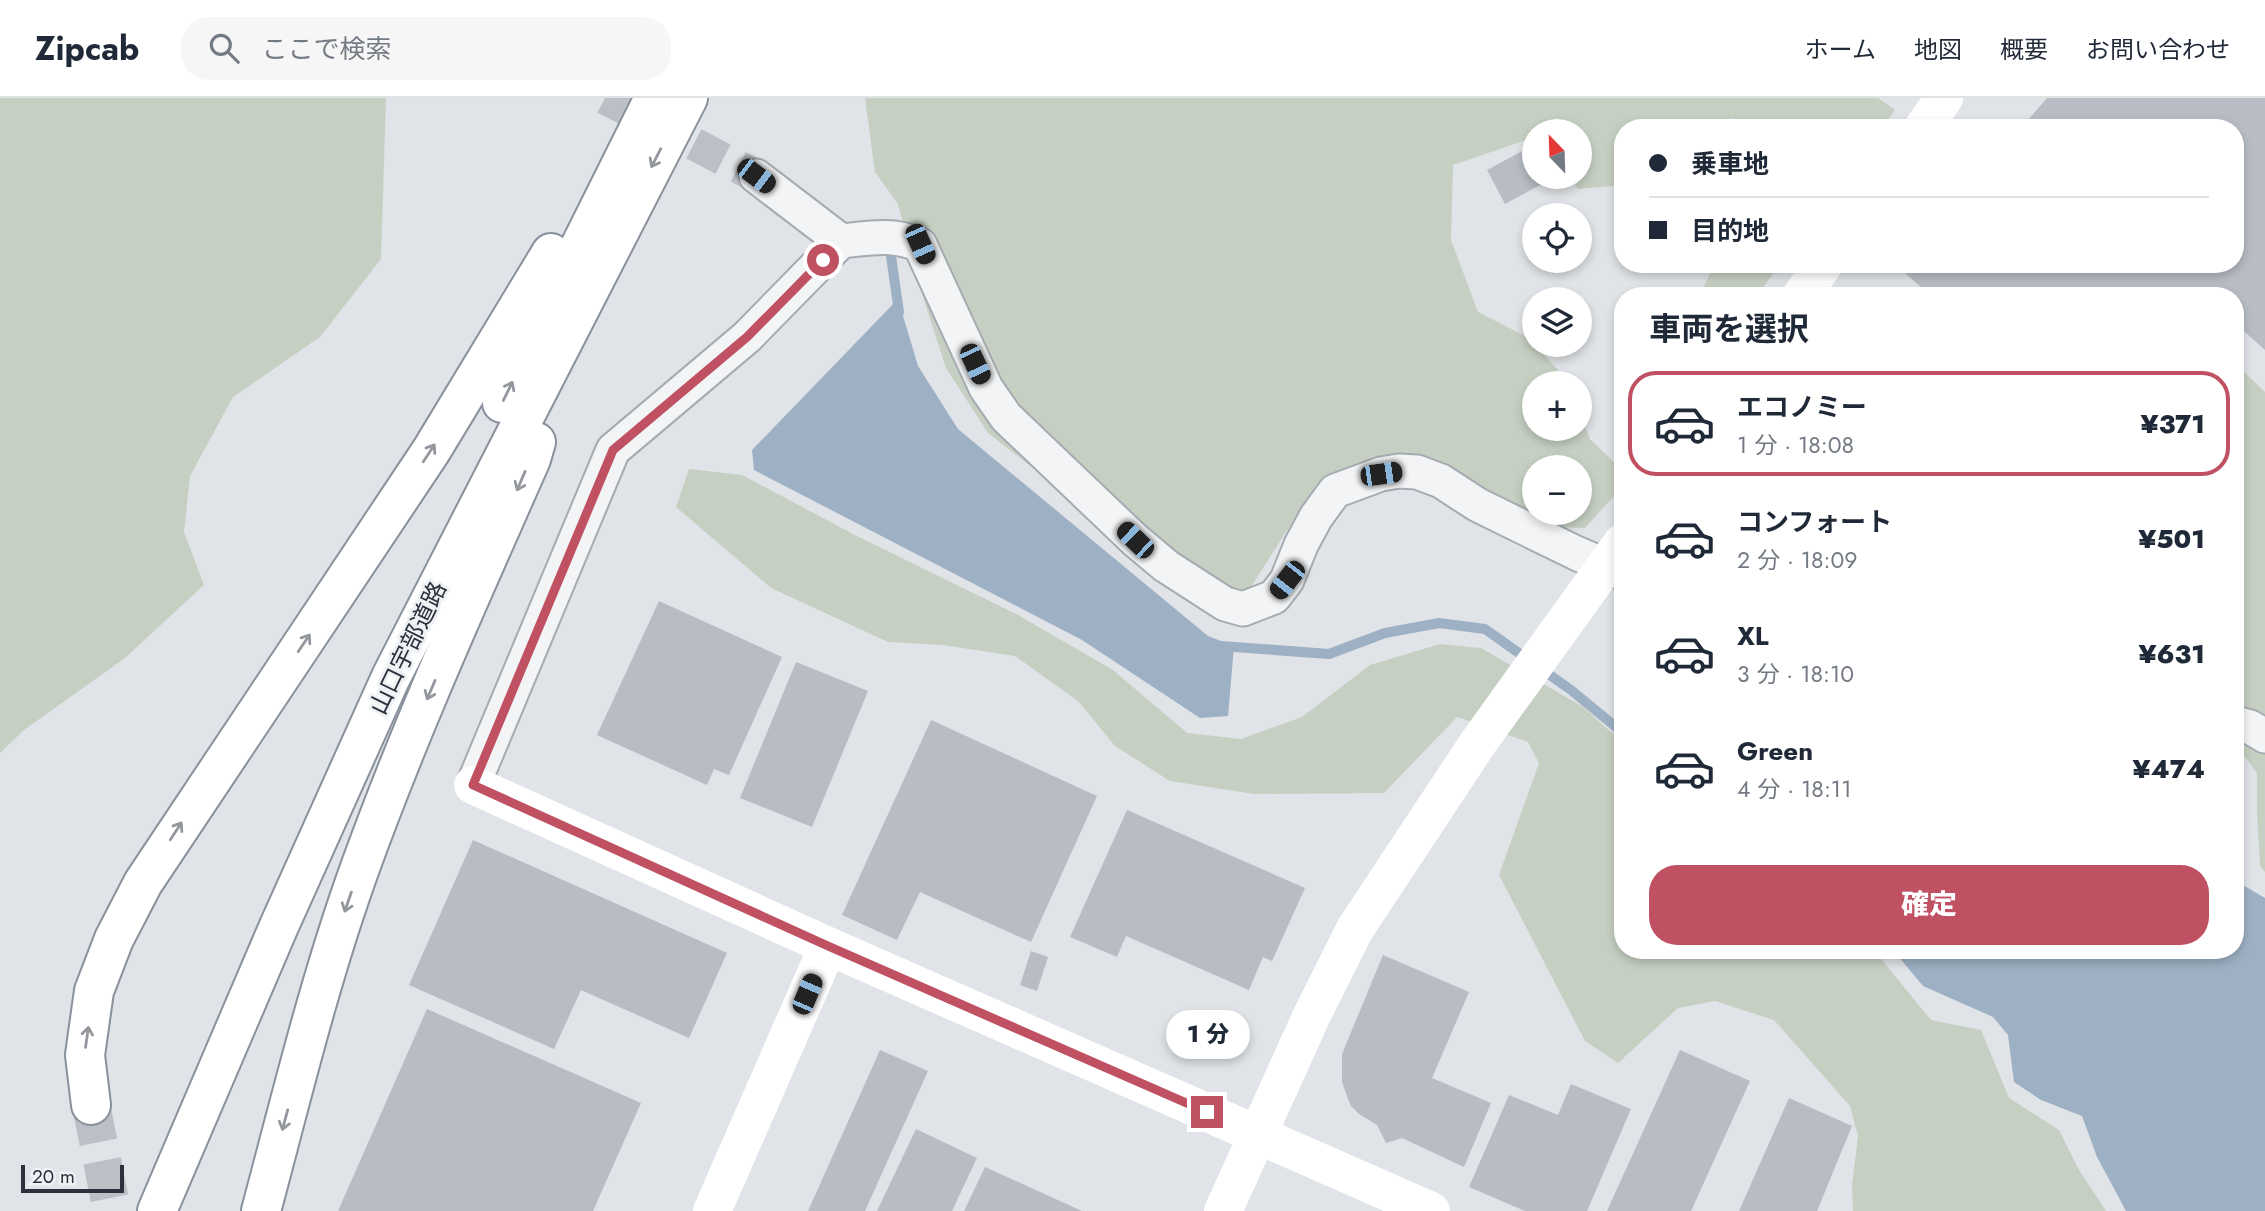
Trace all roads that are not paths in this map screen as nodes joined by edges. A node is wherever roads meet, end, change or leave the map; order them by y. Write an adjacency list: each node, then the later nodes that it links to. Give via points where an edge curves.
1 (688, 98): 7 (main road, 山口宇部道路, one-way to 7)
2 (1944, 98): 4 (main road)
3 (652, 102): 14 (main road, one-way to 3, via 85,1055 94,991 143,883 431,451 572,218); 16 (main road, 山口宇部道路, one-way to 3, via 373,668)
4 (1929, 119)
5 (756, 176): 6 (street)
6 (841, 241): 9 (street, via 886,236 920,244 986,388 1006,417 1135,540 1225,604 1243,609 1274,597 1335,491 1398,471 1441,481 1478,505); 12 (street, via 747,337 613,450)
7 (573, 323): 17 (main road, 山口宇部道路, via 391,677); 18 (main road, one-way to 18, via 531,459 397,769 361,865 321,982)
8 (1614, 554): 15 (main road, bridge, via 1478,743 1355,929)
9 (1614, 569)
10 (2244, 725): 11 (street)
11 (2265, 737)
12 (473, 785): 13 (main road)
13 (828, 946): 15 (main road); 19 (main road)
14 (90, 1105)
15 (1257, 1134): 20 (main road); 21 (main road)
16 (134, 1211)
17 (157, 1211)
18 (261, 1211)
19 (712, 1211)
20 (1223, 1211)
21 (1431, 1211)

